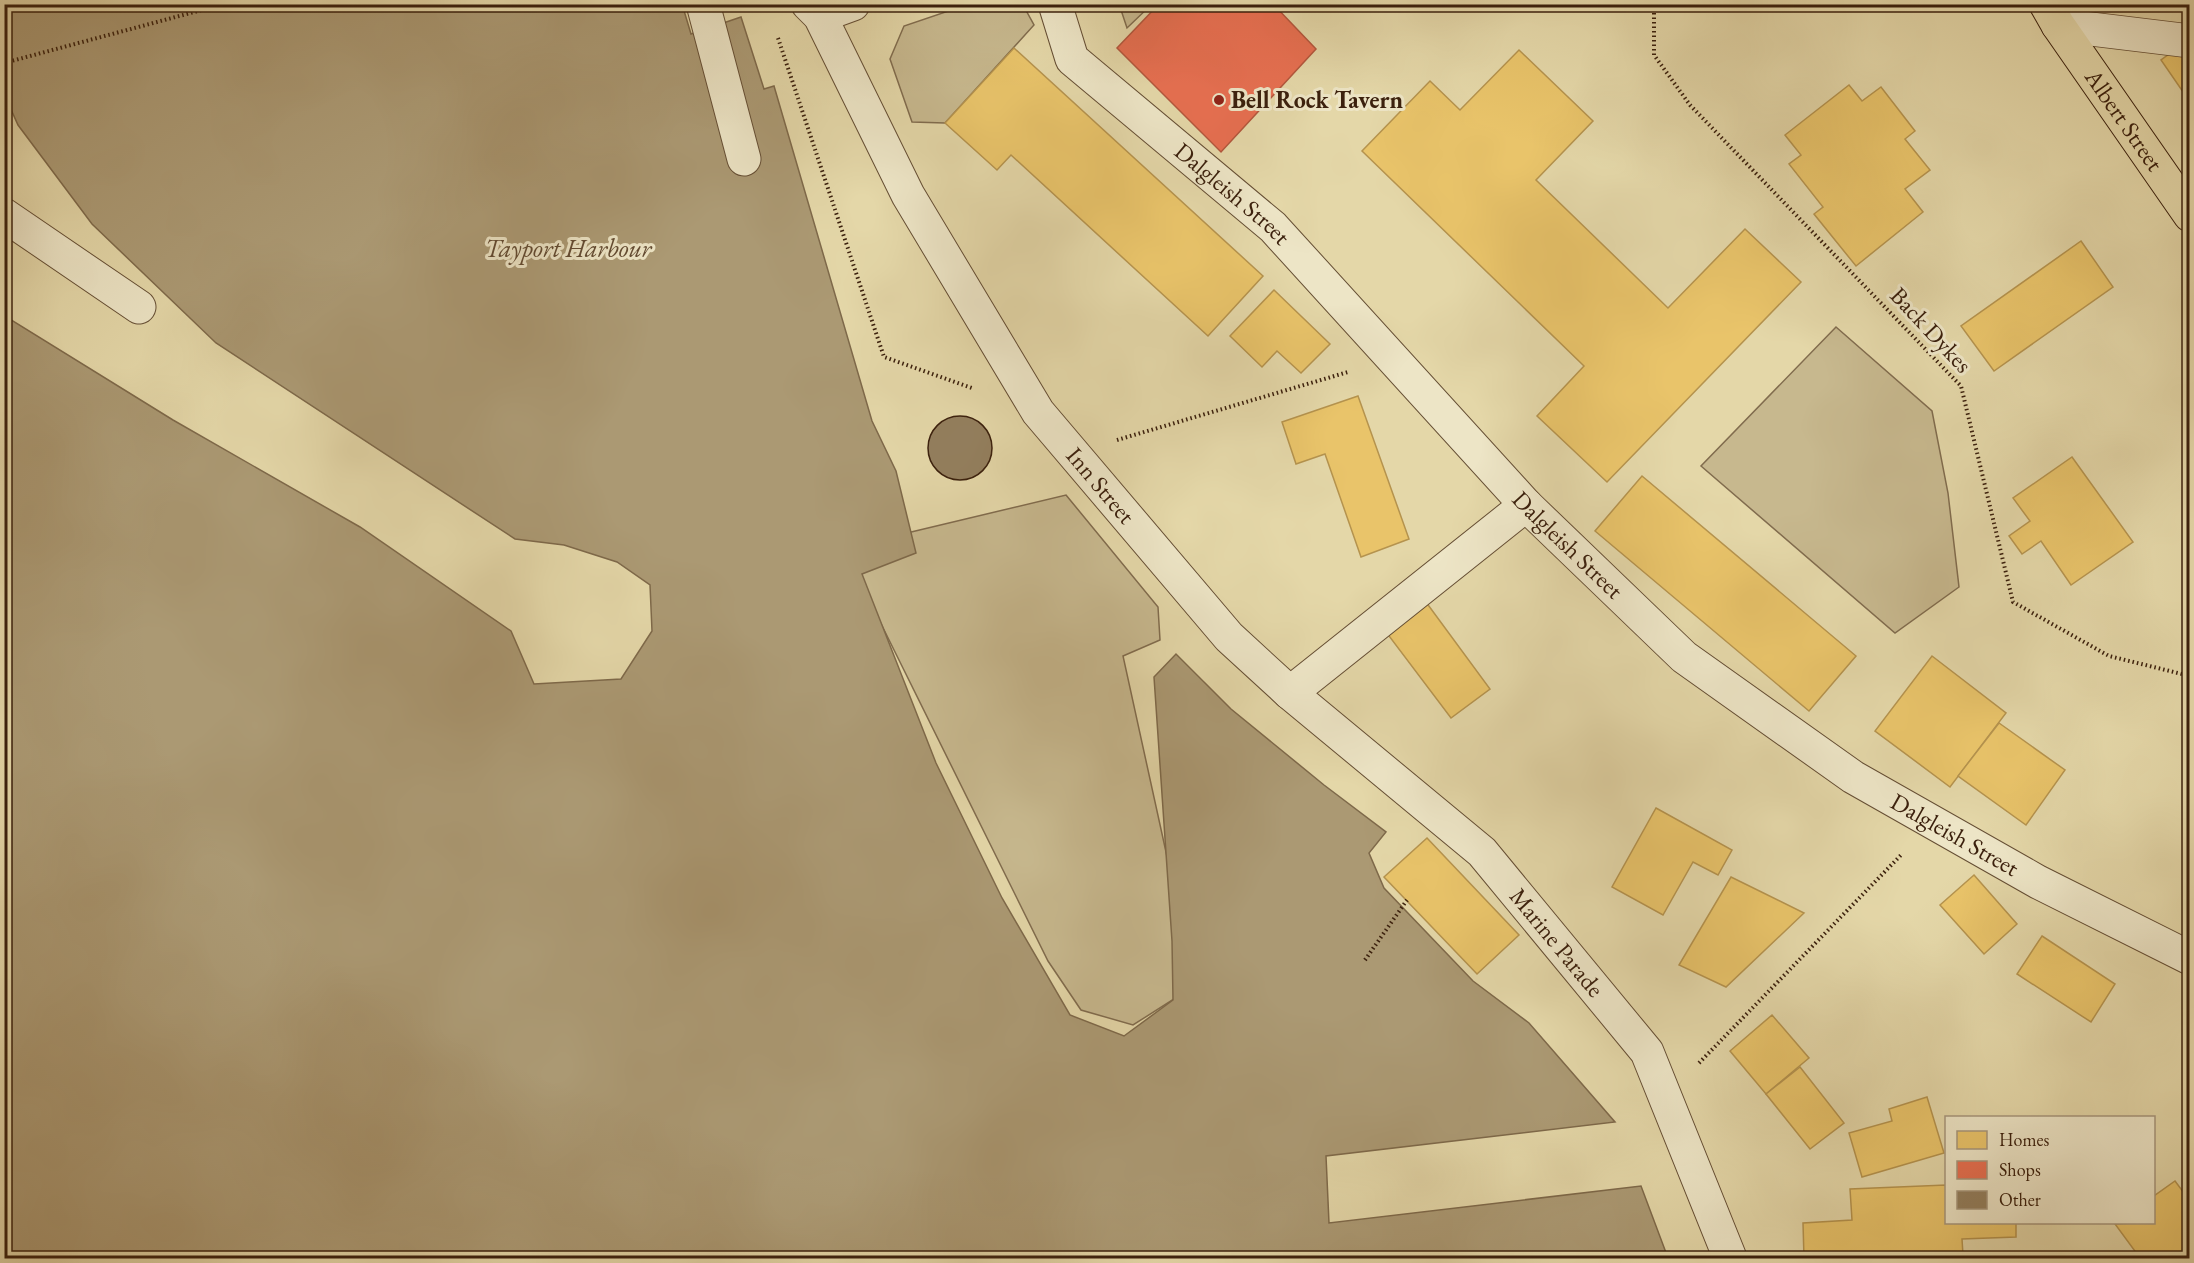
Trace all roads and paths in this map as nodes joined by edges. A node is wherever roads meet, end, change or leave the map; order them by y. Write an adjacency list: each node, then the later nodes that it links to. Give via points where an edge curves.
1 (224, 4): 10 (path)
2 (703, 4): 11 (street)
3 (853, 4): 6 (street, Inn Street)
4 (1055, 4): 15 (street, Dalgleish Street, via 1072,59 1273,227)
5 (1654, 4): 19 (path, Back Dykes, via 1654,55 1690,105 1961,386 2013,602 2109,656)
6 (814, 10): 16 (street, Inn Street, via 908,195)
7 (2052, 15): 9 (street); 13 (main road, Albert Street)
8 (775, 27): 16 (path, via 884,357)
9 (2190, 41)
10 (4, 63)
11 (744, 159)
12 (4, 215): 14 (street)
13 (2190, 215)
14 (139, 307)
15 (1392, 359): 17 (path); 18 (street, Dalgleish Street)
16 (1038, 412): 17 (street, Inn Street)
17 (1072, 453): 20 (street, Inn Street, via 1229,637)
18 (1526, 505): 20 (street); 21 (street, Dalgleish Street, via 1684,657 1853,777)
19 (2190, 676)
20 (1290, 693): 25 (street, Marine Parade, via 1482,852 1647,1052)
21 (1933, 822): 23 (street, Dalgleish Street, via 2038,882); 25 (path)
22 (1407, 900): 24 (path)
23 (2190, 958)
24 (1365, 960)
25 (1665, 1098): 26 (street, Marine Parade)
26 (1730, 1258)

